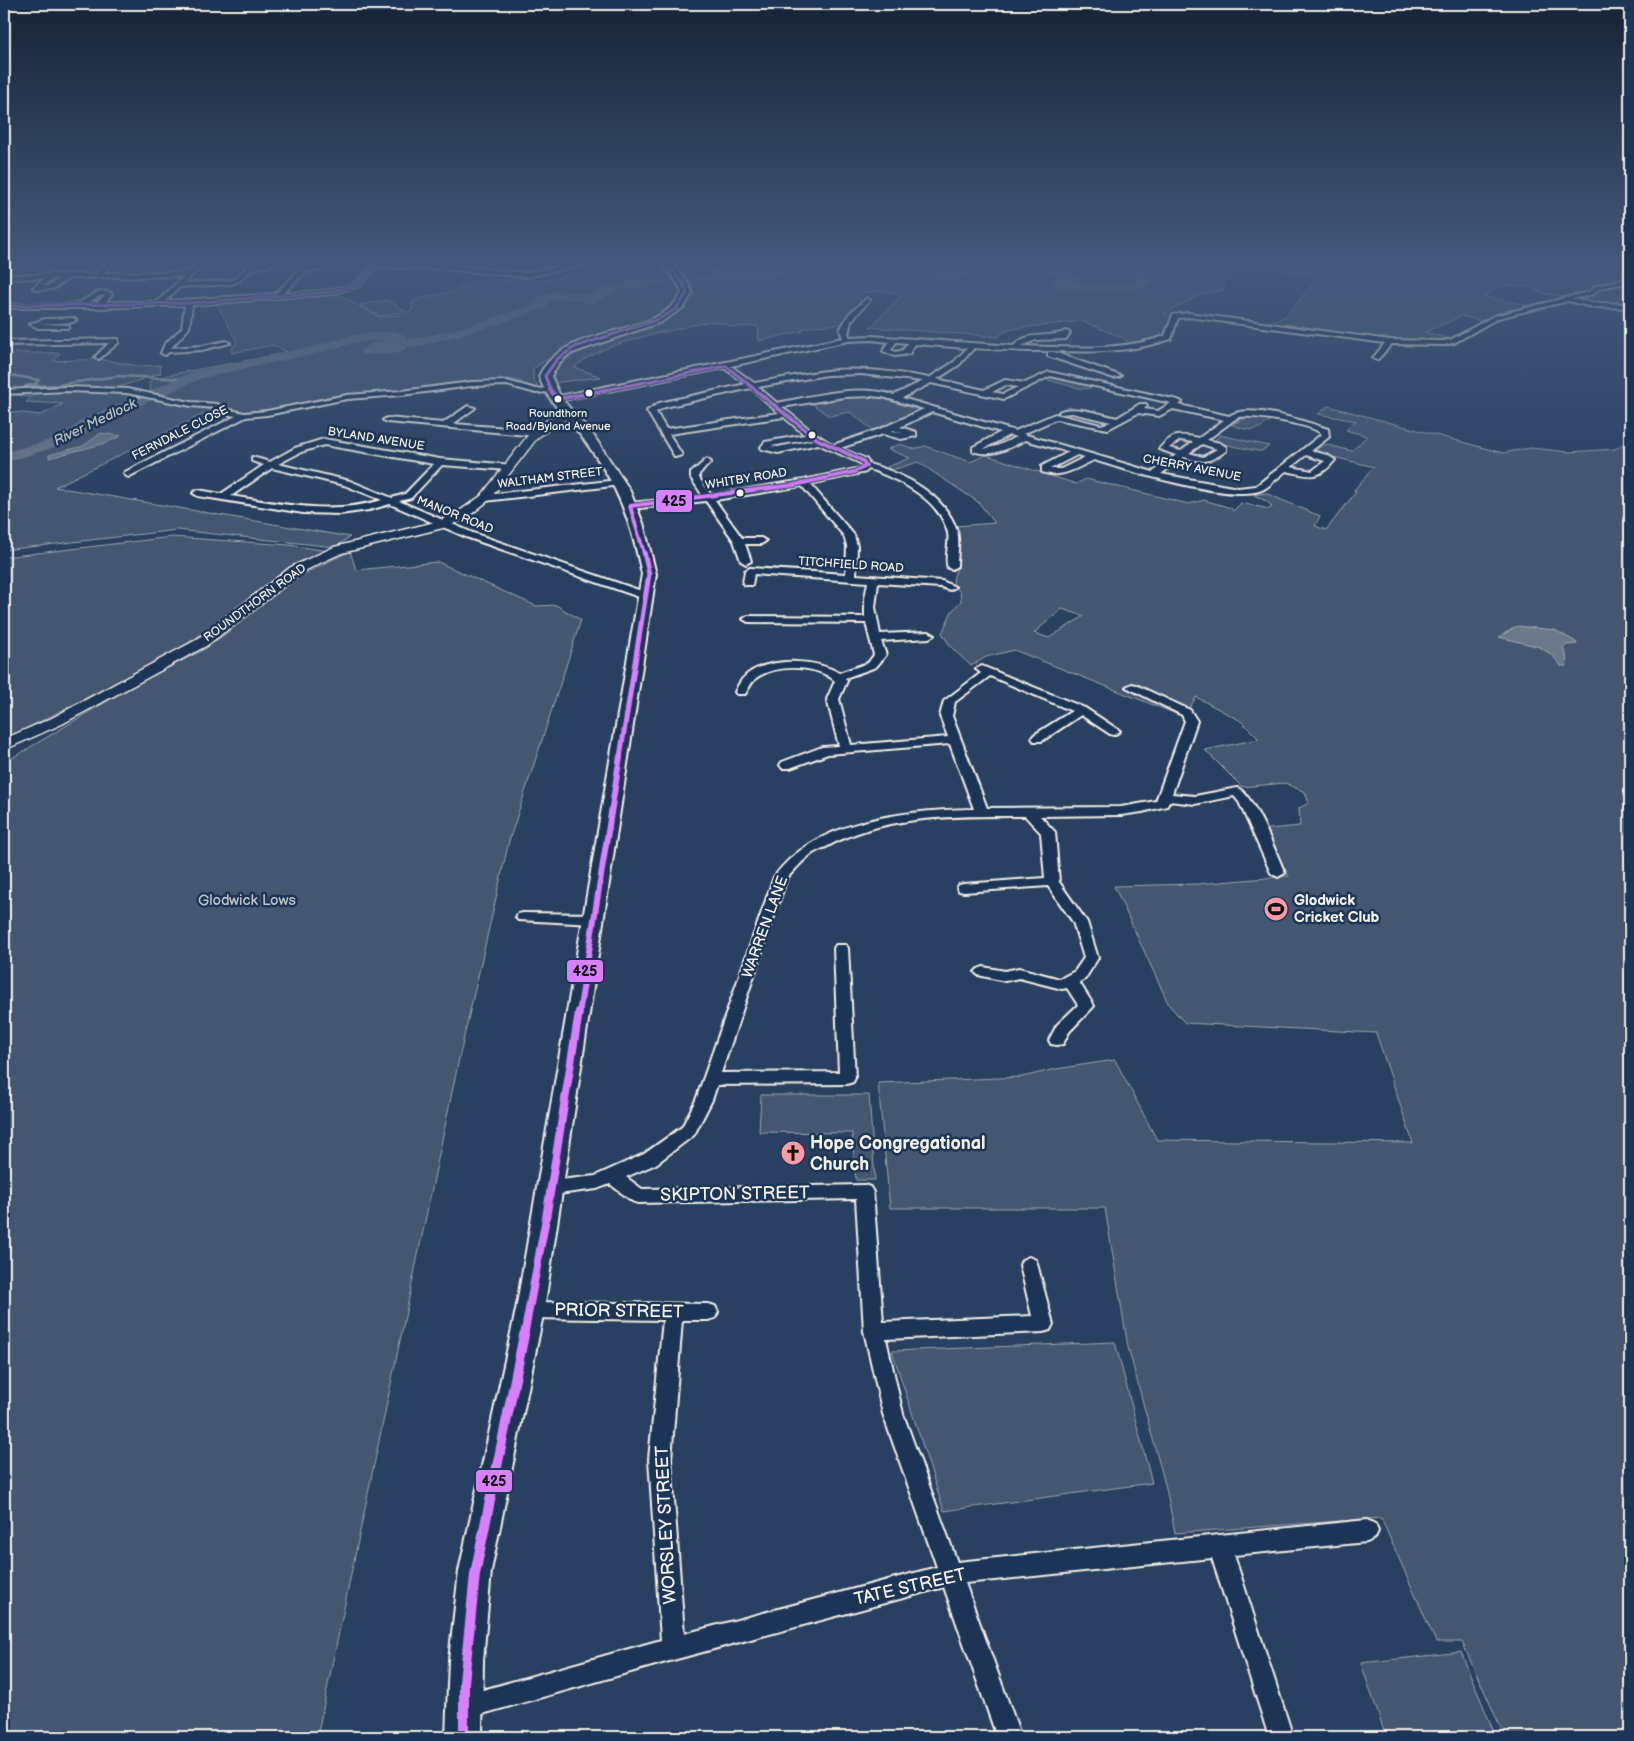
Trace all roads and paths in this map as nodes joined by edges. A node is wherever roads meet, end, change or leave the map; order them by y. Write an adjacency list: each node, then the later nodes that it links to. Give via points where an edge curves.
1 (38, 342): 12 (street)
2 (114, 342): 17 (street)
3 (173, 342): 13 (street, via 166,351)
4 (588, 342): 26 (main road, via 559,355 548,367 544,376)
5 (833, 342): 19 (street)
6 (893, 342): 7 (street, via 887,351 895,354 906,352)
7 (913, 342)
8 (928, 342): 14 (street)
9 (1020, 342): 15 (street)
10 (1151, 342): 16 (street, via 1106,350)
11 (1390, 342): 18 (street)
12 (4, 343)
13 (226, 343)
14 (972, 346): 15 (street); 21 (street, via 952,367)
15 (1015, 348): 16 (street, via 1038,354)
16 (1052, 352): 20 (street)
17 (99, 357)
18 (1377, 358)
19 (726, 366): 22 (street); 26 (street)
20 (1118, 376)
21 (930, 380): 22 (street, via 844,372); 25 (street); 28 (street)
22 (754, 385): 29 (street); 42 (street, via 651,411)
23 (1026, 386): 25 (street, via 1005,382); 25 (street, via 1006,396); 27 (street, via 1049,374)
24 (4, 392): 35 (street, via 127,391 214,406)
25 (984, 392)
26 (554, 394): 35 (street, via 507,383 471,384 347,397); 36 (main road)
27 (1156, 397): 30 (street, via 1178,402); 33 (street)
28 (895, 398): 29 (street, CHERRY AVENUE, via 856,393); 32 (street, CHERRY AVENUE)
29 (777, 405): 34 (street)
30 (1172, 406): 33 (street, via 1159,414); 37 (street)
31 (471, 408): 39 (street)
32 (932, 409): 40 (street); 44 (street, CHERRY AVENUE)
33 (1136, 410): 44 (street, via 1108,427 1055,416)
34 (787, 414): 42 (street); 45 (street)
35 (244, 415): 61 (street, FERNDALE CLOSE)
36 (571, 415): 43 (street, ROUNDTHORN ROAD, via 553,421); 64 (main road)
37 (1231, 419): 46 (street); 49 (street, CHERRY AVENUE, via 1242,413 1259,415 1325,431 1326,435)
38 (387, 420): 39 (street)
39 (445, 426): 43 (street)
40 (893, 427): 41 (street); 41 (street, via 913,434 901,436)
41 (882, 431): 48 (street)
42 (663, 432): 51 (street)
43 (538, 433): 58 (street, ROUNDTHORN ROAD)
44 (1016, 435): 50 (street, CHERRY AVENUE)
45 (811, 436): 47 (street); 47 (street, via 765,446 778,450)
46 (1202, 441): 52 (street); 52 (street, via 1180,437 1163,448 1164,451); 52 (street, via 1223,449 1203,460)
47 (820, 442): 48 (street)
48 (832, 448): 59 (street, via 864,461)
49 (1302, 452): 60 (street, CHERRY AVENUE); 60 (street, via 1331,460 1313,474)
50 (1074, 453): 53 (street, CHERRY AVENUE); 53 (street, via 1045,470 1060,473)
51 (678, 455)
52 (1183, 455): 62 (street)
53 (1090, 458): 62 (street, CHERRY AVENUE)
54 (255, 459): 57 (street, MANOR ROAD)
55 (440, 462): 57 (street, BYLAND AVENUE, via 324,442 310,444); 58 (street, BYLAND AVENUE); 69 (street, via 408,496)
56 (707, 462): 68 (street, via 695,473 695,478)
57 (272, 466): 66 (street, BYLAND AVENUE); 69 (street, MANOR ROAD, via 348,483)
58 (509, 467): 67 (street, ROUNDTHORN ROAD)
59 (864, 468): 63 (street, WHITBY ROAD); 75 (street, via 883,470 916,487 939,510 951,528)
60 (1283, 468): 62 (street, CHERRY AVENUE, via 1259,488 1248,491)
61 (128, 474)
62 (1154, 476)
63 (804, 482): 68 (street, WHITBY ROAD); 76 (street, via 849,536)
64 (618, 483): 67 (street, WALTHAM STREET); 70 (main road)
65 (198, 492): 66 (street)
66 (223, 496): 69 (street, via 322,511)
67 (485, 498): 71 (street, ROUNDTHORN ROAD)
68 (707, 498): 70 (street, WHITBY ROAD); 72 (street)
69 (391, 502): 71 (street, MANOR ROAD)
70 (630, 506): 80 (main road, via 649,574)
71 (443, 524): 80 (street, MANOR ROAD, via 520,554); 92 (street, ROUNDTHORN ROAD, via 345,548 296,570 200,643 57,721)
72 (739, 541): 73 (street); 74 (street)
73 (761, 541)
74 (748, 565): 76 (street, TITCHFIELD ROAD); 78 (street)
75 (952, 566)
76 (851, 576): 77 (street, TITCHFIELD ROAD)
77 (874, 578): 79 (street, TITCHFIELD ROAD); 82 (street, via 869,594 872,602)
78 (748, 583)
79 (950, 587)
80 (646, 596): 102 (main road)
81 (748, 619): 82 (street)
82 (870, 620): 84 (street)
83 (929, 635): 84 (street)
84 (875, 638): 85 (street, via 880,655 872,665)
85 (838, 677): 87 (street, via 832,672 812,667 782,666 762,670 748,678); 93 (street, via 842,681 833,699)
86 (1132, 687): 95 (street, via 1186,712 1191,721)
87 (741, 692)
88 (1081, 710): 89 (street); 90 (street); 91 (street, via 984,670 950,701 946,716)
89 (1114, 731)
90 (1038, 738)
91 (956, 740): 93 (street); 96 (street)
92 (4, 745)
93 (846, 749): 94 (street, via 826,750)
94 (786, 765)
95 (1166, 796): 97 (street, WARREN LANE, via 1162,803 1146,809); 98 (street, via 1195,800 1237,792 1244,800)
96 (982, 812): 97 (street, WARREN LANE); 107 (street, WARREN LANE, via 915,816 865,826 830,838 790,864 781,878)
97 (1030, 813): 99 (street, via 1048,832)
98 (1278, 873)
99 (1052, 882): 100 (street); 105 (street, via 1080,922 1091,958 1080,976)
100 (964, 888)
101 (523, 917): 102 (street)
102 (594, 919): 109 (main road)
103 (841, 948): 107 (street, via 847,1078)
104 (984, 972): 105 (street, via 1005,976 1018,973)
105 (1066, 982): 106 (street, via 1086,1006)
106 (1057, 1040)
107 (711, 1080): 108 (street, WARREN LANE, via 688,1131 650,1159)
108 (612, 1176): 109 (street, WARREN LANE, via 598,1182); 114 (street, SKIPTON STREET, via 638,1196 864,1192)
109 (551, 1188): 111 (main road)
110 (1029, 1264): 114 (street, via 1043,1324)
111 (530, 1310): 112 (street, PRIOR STREET); 119 (main road, via 475,1571)
112 (673, 1312): 113 (street, PRIOR STREET); 118 (street, WORSLEY STREET, via 660,1459)
113 (708, 1312)
114 (874, 1331): 117 (street, via 893,1414)
115 (1367, 1531): 116 (street, TATE STREET)
116 (1220, 1547): 117 (street, TATE STREET); 122 (street)
117 (950, 1574): 118 (street, TATE STREET); 121 (street)
118 (673, 1648): 119 (street, TATE STREET)
119 (464, 1708): 120 (main road)
120 (464, 1737)
121 (1009, 1737)
122 (1282, 1737)

